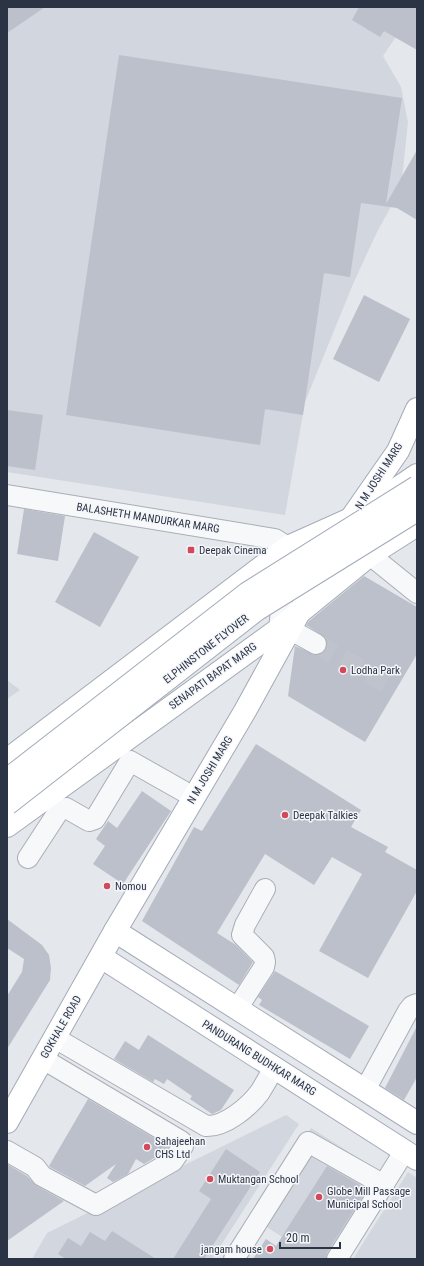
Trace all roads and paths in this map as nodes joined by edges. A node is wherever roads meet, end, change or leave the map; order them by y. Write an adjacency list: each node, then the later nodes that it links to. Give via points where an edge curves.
1 (417, 409): 2 (main road, N M JOSHI MARG)
2 (398, 451): 3 (main road, via 404,468); 8 (main road, N M JOSHI MARG)
3 (417, 471)
4 (417, 475): 8 (main road)
5 (417, 487): 17 (main road, ELPHINSTONE FLYOVER, bridge, via 248,593)
6 (7, 495): 10 (street, BALASHETH MANDURKAR MARG, via 275,539)
7 (417, 510): 19 (main road, ELPHINSTONE FLYOVER, bridge, via 256,610)
8 (350, 520): 10 (main road); 11 (street); 13 (main road, N M JOSHI MARG)
9 (417, 525): 11 (main road)
10 (288, 547): 14 (street); 16 (main road)
11 (370, 555): 12 (street); 13 (main road)
12 (417, 593)
13 (304, 608): 14 (main road, N M JOSHI MARG)
14 (285, 630): 15 (street); 20 (main road, SENAPATI BAPAT MARG); 23 (main road, N M JOSHI MARG, via 245,712)
15 (316, 644)
16 (7, 760)
17 (7, 780)
18 (183, 791): 21 (street, via 130,761 95,819 89,821 66,808 60,809)
19 (7, 804)
20 (7, 826)
21 (28, 858)
22 (265, 889): 26 (street, via 242,935 264,957 264,968)
23 (115, 931): 24 (main road, GOKHALE ROAD); 26 (main road)
24 (101, 957): 27 (main road, GOKHALE ROAD); 29 (main road, PANDURANG BUDHKAR MARG)
25 (417, 1004): 30 (street, via 408,1011)
26 (237, 1008): 30 (main road)
27 (55, 1038): 28 (main road, GOKHALE ROAD); 29 (street, via 206,1126 220,1124 246,1106 260,1092)
28 (42, 1060): 31 (main road, GOKHALE ROAD); 33 (street, via 181,1141 183,1146 173,1161 96,1205 42,1176 35,1167)
29 (274, 1068): 34 (main road, PANDURANG BUDHKAR MARG)
30 (365, 1090): 32 (main road)
31 (7, 1122)
32 (417, 1123)
33 (7, 1151)
34 (411, 1156): 35 (street)
35 (384, 1185): 36 (street, via 308,1142); 37 (street)
36 (234, 1259)
37 (337, 1259)

